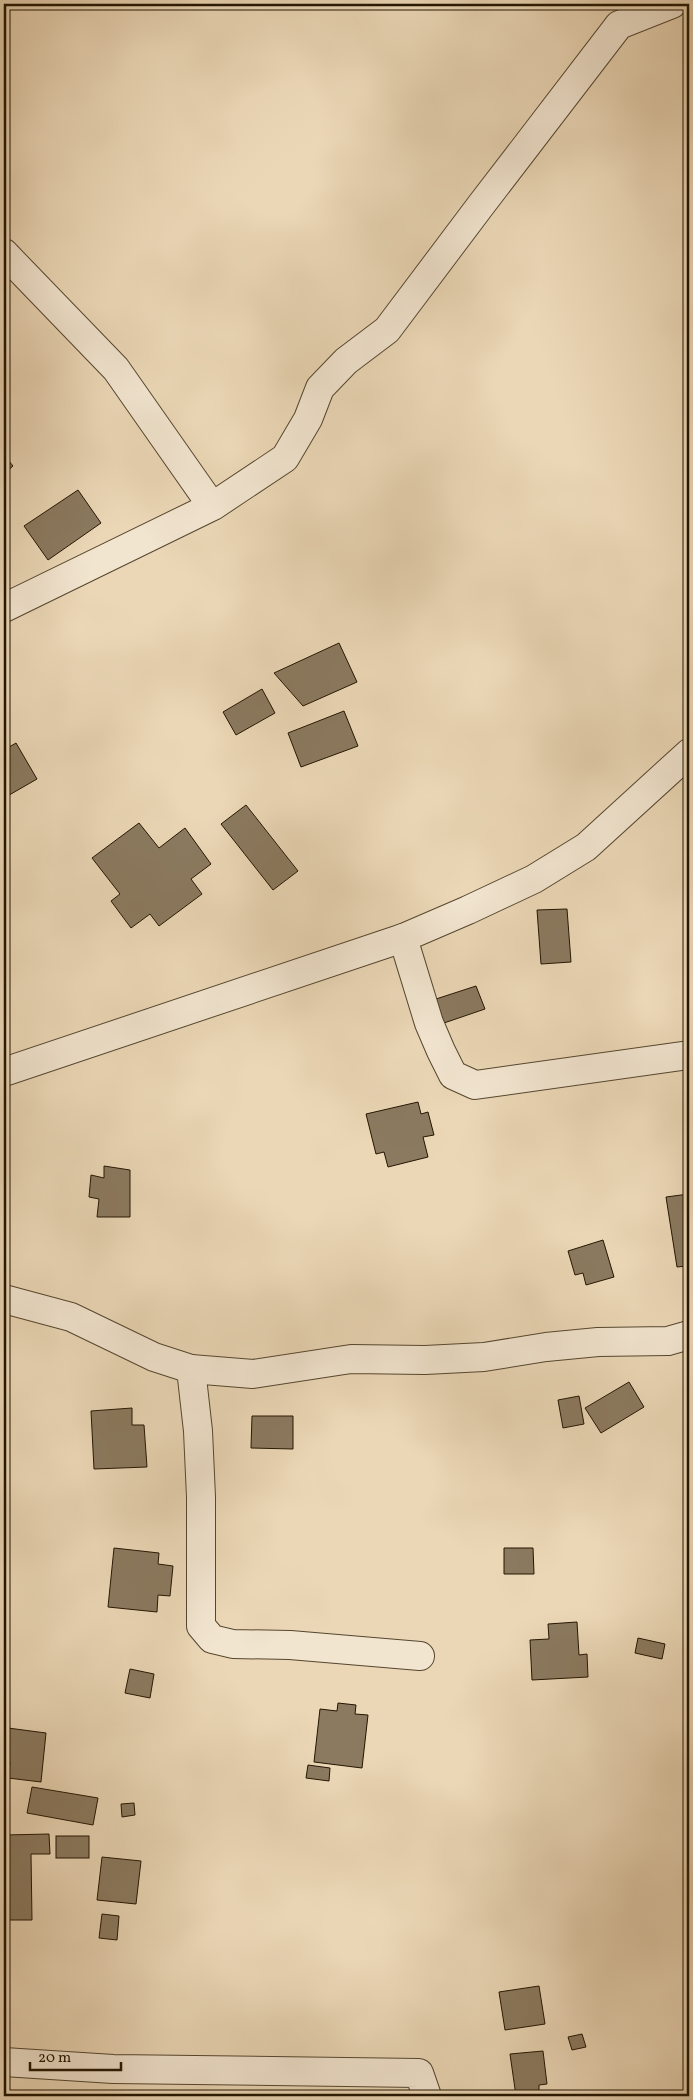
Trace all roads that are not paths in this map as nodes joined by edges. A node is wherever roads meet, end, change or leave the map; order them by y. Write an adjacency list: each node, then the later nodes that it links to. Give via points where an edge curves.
1 (672, 4): 3 (street, via 619,25 387,330 346,361 320,388 308,419 285,458)
2 (4, 253): 3 (street, via 116,369)
3 (212, 506): 4 (street)
4 (4, 608)
5 (689, 753): 6 (street, via 586,848 534,879)
6 (403, 938): 7 (street, via 441,1051 453,1075 475,1085); 8 (street)
7 (689, 1055)
8 (4, 1072)
9 (4, 1299): 11 (street, via 71,1317 154,1357)
10 (689, 1336): 11 (street, via 668,1340 598,1342 484,1357 352,1359 253,1374)
11 (191, 1369): 12 (street, via 201,1497 200,1626 212,1639 233,1644 290,1645)
12 (420, 1656)
13 (4, 2062): 14 (street, via 113,2069 420,2073)
14 (427, 2096)

